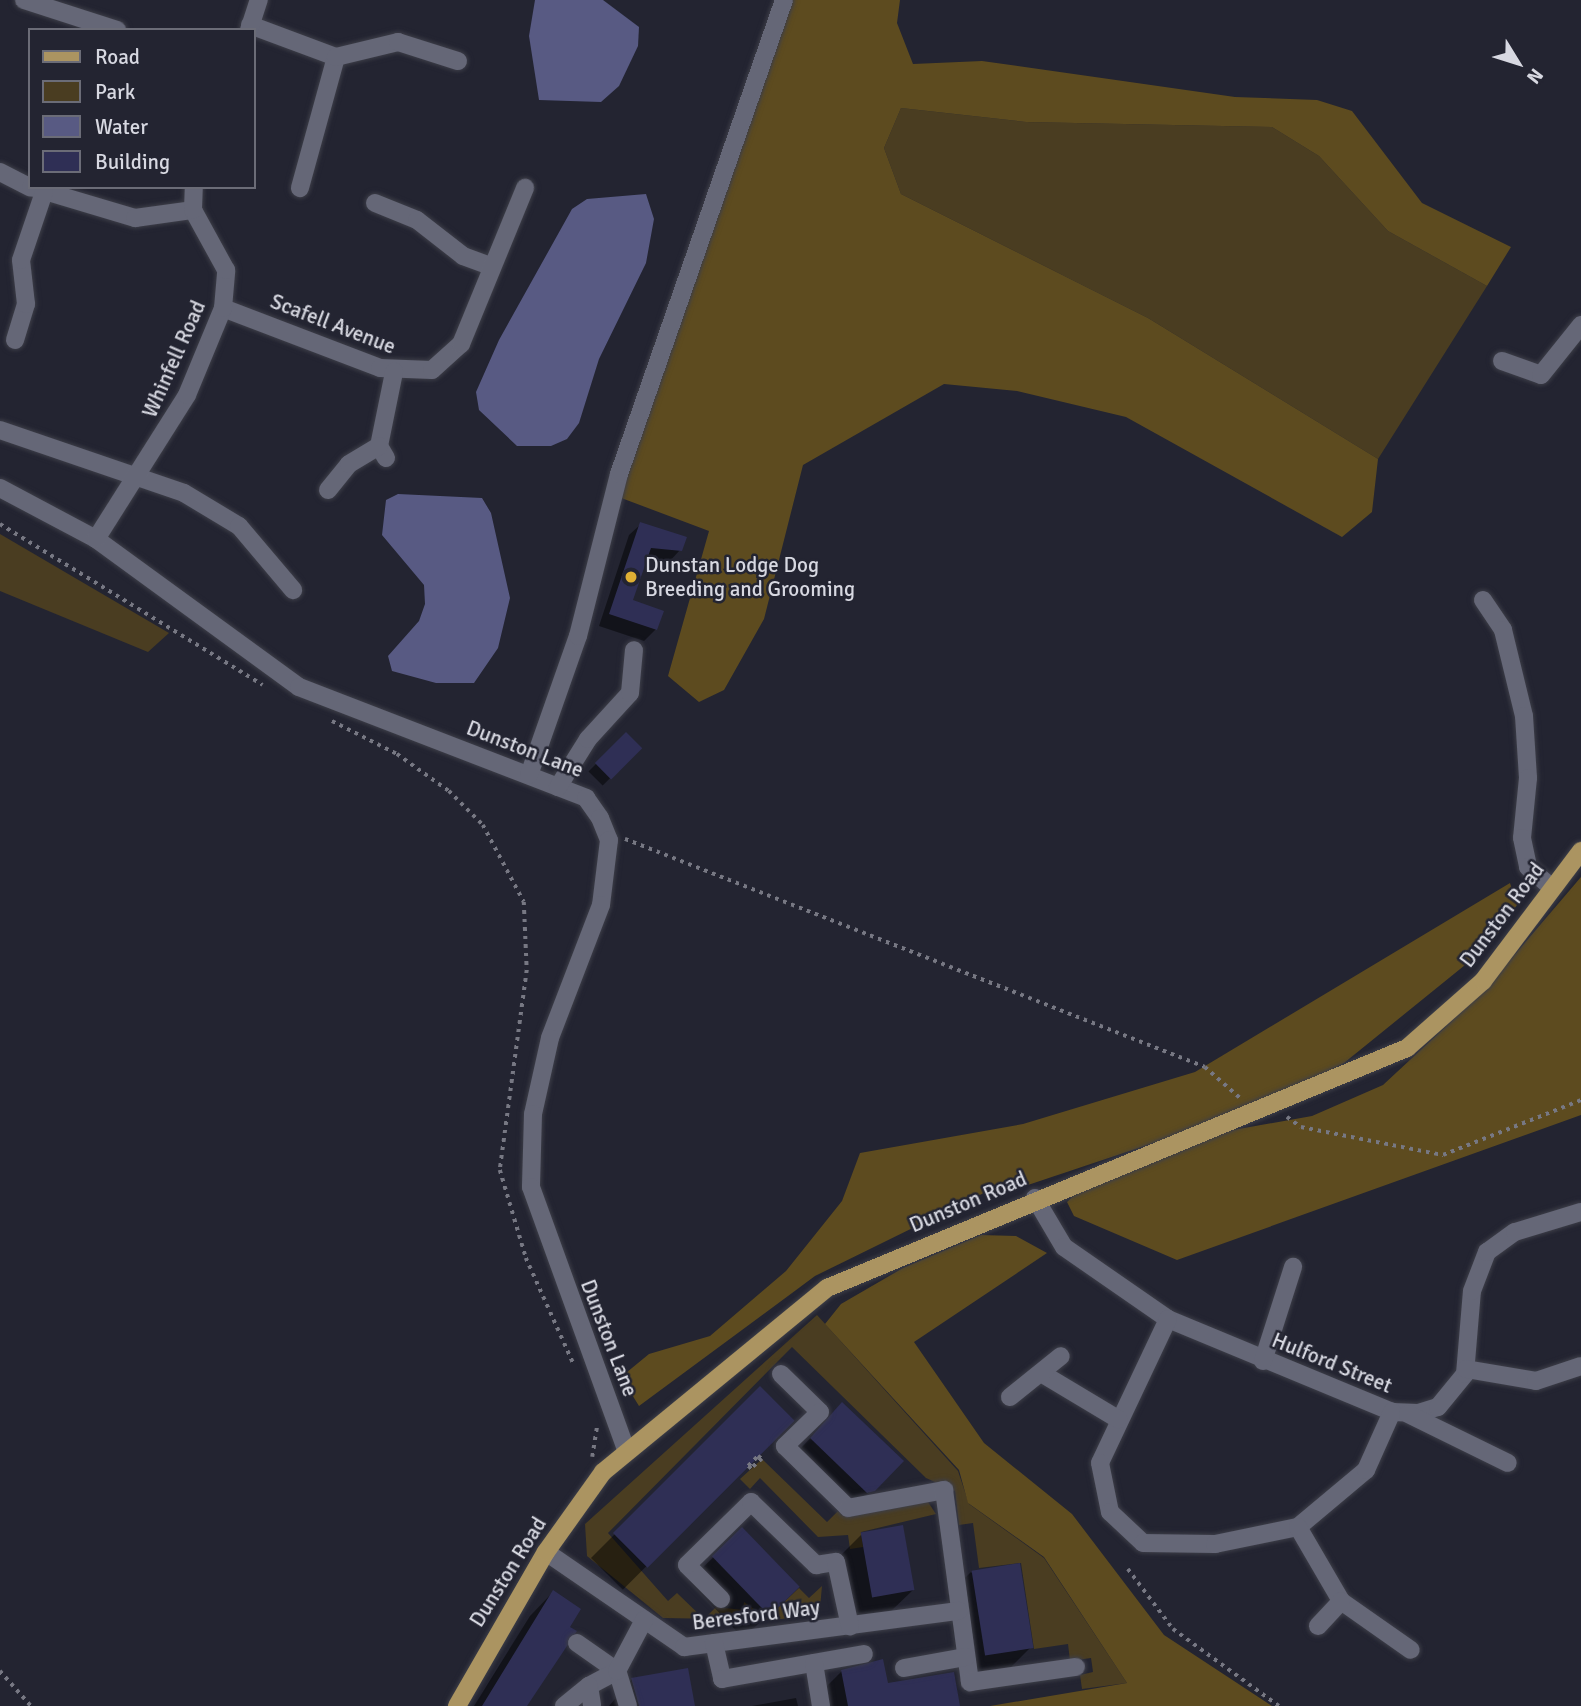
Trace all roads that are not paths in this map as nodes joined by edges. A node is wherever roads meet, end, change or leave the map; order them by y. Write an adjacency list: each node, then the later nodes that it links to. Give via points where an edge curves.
1 (24, 0): 2 (street)
2 (40, 0): 5 (street)
3 (259, 0): 7 (street)
4 (784, 0): 32 (street, via 619,474 578,636)
5 (73, 5): 6 (street)
6 (110, 26)
7 (250, 27)
8 (256, 29): 9 (street)
9 (337, 57): 10 (street, via 398,42); 12 (street)
10 (458, 61)
11 (24, 184): 21 (street, via 34,218 19,275 26,304)
12 (300, 188)
13 (525, 188): 18 (street, Scafell Avenue)
14 (40, 189): 17 (street, via 135,218)
15 (194, 189): 17 (street)
16 (375, 203): 18 (street, via 417,220 463,256)
17 (193, 210): 19 (street, Whinfell Road, via 226,270)
18 (490, 266): 23 (street, Scafell Avenue, via 461,344 432,370)
19 (223, 308): 23 (street, Scafell Avenue); 25 (street, Whinfell Road, via 187,395)
20 (1581, 325): 22 (street, via 1541,375)
21 (15, 340)
22 (1502, 361)
23 (394, 372): 27 (street, via 382,452 349,464)
24 (0, 430): 25 (street)
25 (140, 475): 28 (street, Whinfell Road); 29 (street, via 239,526)
26 (0, 488): 28 (street, Dunston Lane)
27 (328, 490)
28 (96, 539): 32 (street, Dunston Lane, via 299,687)
29 (293, 590)
30 (1483, 600): 35 (street, via 1503,630 1524,716 1528,778 1522,838 1528,867)
31 (634, 650): 33 (street, via 630,693 587,739)
32 (529, 775): 33 (street, Dunston Lane)
33 (558, 787): 49 (street, Dunston Lane, via 586,798 609,840 601,905 550,1038 533,1114 531,1187)
34 (1581, 851): 35 (main road, Dunston Road)
35 (1550, 886): 36 (main road, Dunston Road, via 1483,981 1407,1048 1274,1108)
36 (1035, 1198): 39 (street, Hulford Street, via 1063,1247); 49 (main road, Dunston Road, via 827,1288)
37 (1581, 1212): 43 (street, via 1515,1232 1486,1252 1472,1291)
38 (1293, 1267): 41 (street)
39 (1168, 1319): 41 (street, Hulford Street); 48 (street)
40 (1061, 1356): 44 (street)
41 (1263, 1361): 47 (street, Hulford Street)
42 (1581, 1366): 43 (street, via 1536,1381)
43 (1466, 1369): 47 (street, Hulford Street, via 1438,1407)
44 (1041, 1373): 46 (street); 48 (street)
45 (781, 1374): 55 (street, via 820,1412 785,1446 848,1508 944,1490)
46 (1010, 1397)
47 (1398, 1412): 50 (street); 51 (street, via 1366,1470)
48 (1118, 1419): 51 (street, via 1100,1463 1102,1490 1110,1512 1143,1542 1215,1544)
49 (626, 1450): 52 (main road, Dunston Road, via 603,1472)
50 (1508, 1463)
51 (1298, 1527): 54 (street)
52 (546, 1552): 56 (street, Beresford Way); 69 (main road, Dunston Road)
53 (721, 1599): 57 (street, via 687,1565 751,1502 816,1565 836,1562)
54 (1340, 1601): 58 (street); 61 (street)
55 (959, 1611): 57 (street, Beresford Way); 63 (street)
56 (644, 1620): 60 (street, Beresford Way, via 684,1647); 67 (street)
57 (850, 1626): 60 (street, Beresford Way)
58 (1318, 1626)
59 (577, 1643): 67 (street)
60 (714, 1643): 64 (street, via 722,1679)
61 (1411, 1650)
62 (864, 1654): 64 (street)
63 (966, 1657): 65 (street, via 970,1682); 66 (street)
64 (814, 1663): 73 (street)
65 (1076, 1667)
66 (904, 1668)
67 (617, 1671): 68 (street); 72 (street)
68 (589, 1686): 70 (street); 71 (street)
69 (457, 1706)
70 (564, 1706)
71 (592, 1706)
72 (628, 1706)
73 (821, 1706)

